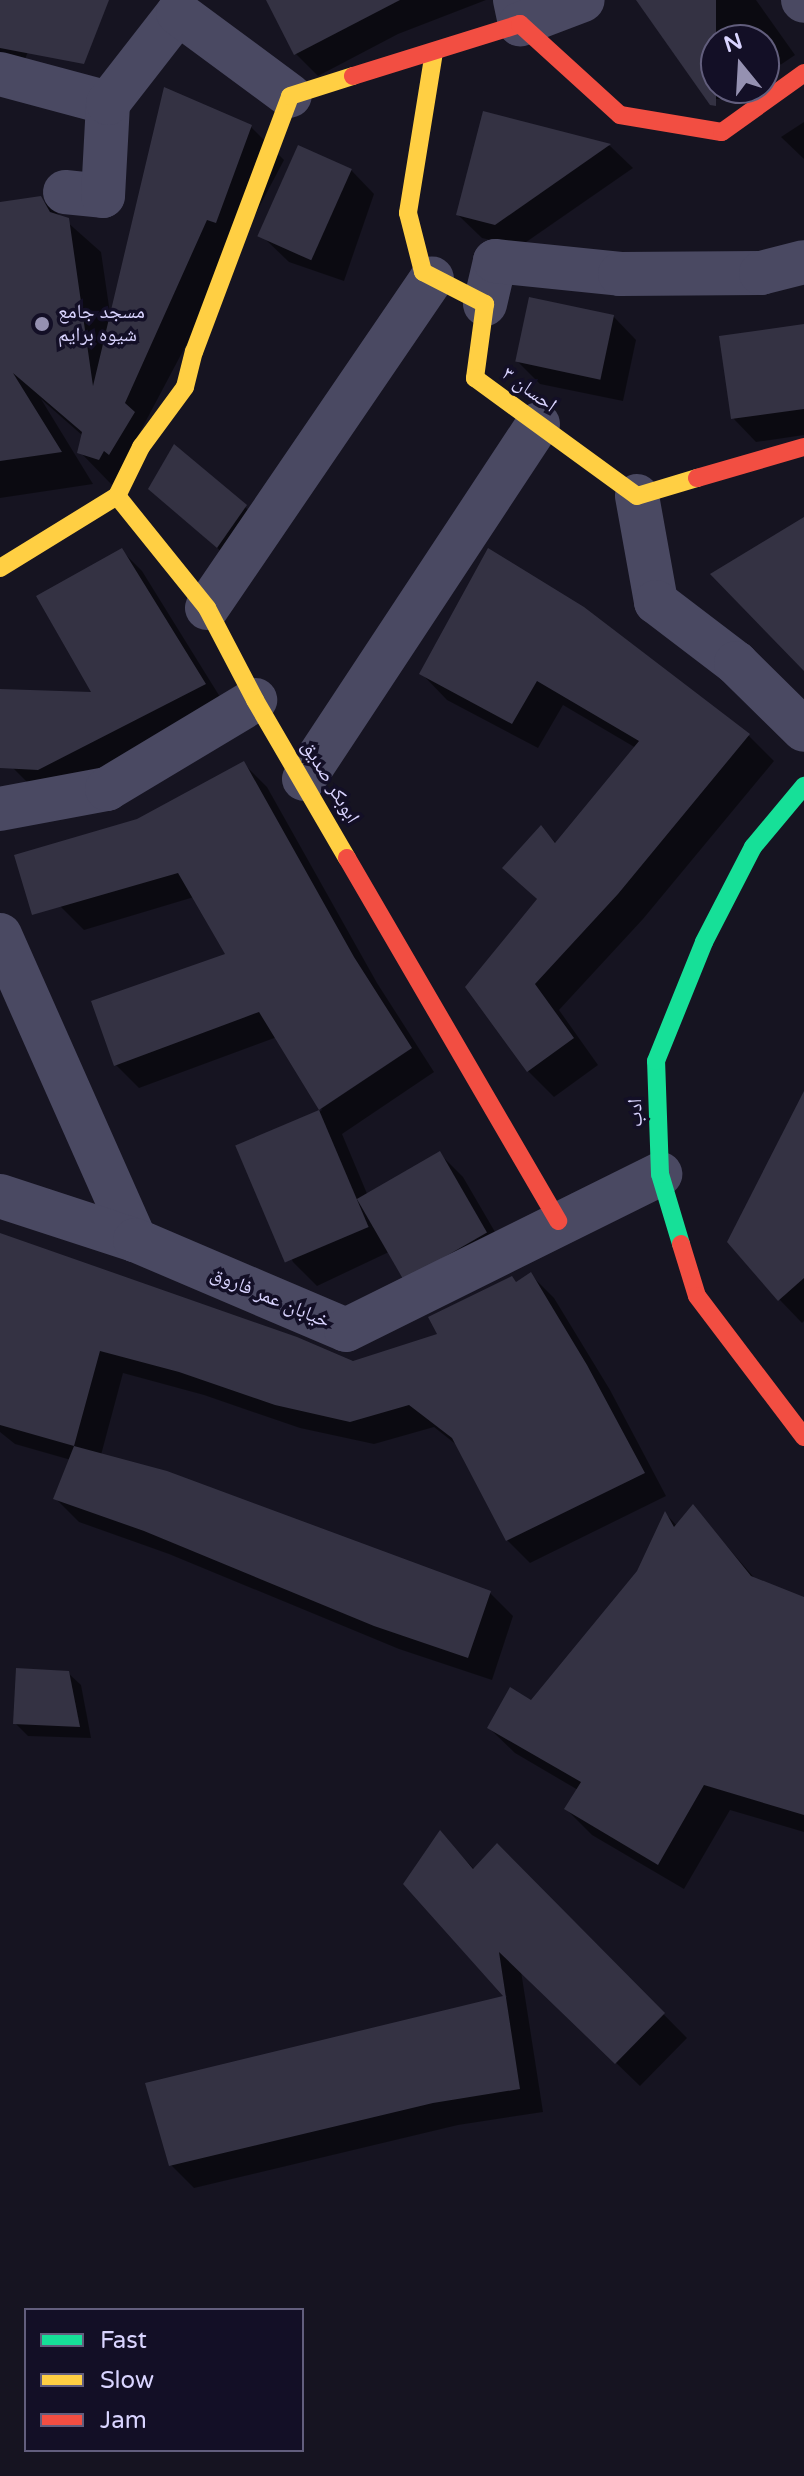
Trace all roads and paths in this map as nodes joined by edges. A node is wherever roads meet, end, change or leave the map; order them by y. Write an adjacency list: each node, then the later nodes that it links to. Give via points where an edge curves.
1 (583, 0): 2 (street)
2 (518, 12): 3 (street); 4 (street, via 620,115 722,132)
3 (434, 52): 6 (street); 10 (street, via 408,213 423,272)
4 (804, 73)
5 (0, 74): 7 (street)
6 (290, 96): 7 (street, via 178,13); 14 (street, via 185,387 141,447)
7 (108, 103): 8 (street, via 103,196)
8 (65, 192)
9 (804, 262): 11 (street, via 761,273 620,274 495,261)
10 (432, 278): 11 (street); 17 (street)
11 (485, 304): 12 (street, احسان ۳, via 475,378)
12 (538, 424): 15 (street, احسان ۳); 20 (street)
13 (804, 447): 15 (street)
14 (117, 496): 16 (street); 17 (street, ابوبکر صدیق)
15 (637, 496): 19 (street, via 656,602 736,663)
16 (0, 568)
17 (207, 608): 18 (street, ابوبکر صدیق)
18 (255, 700): 20 (street, ابوبکر صدیق); 22 (street, via 107,789)
19 (804, 730)
20 (304, 779): 26 (street, ابوبکر صدیق)
21 (804, 786): 24 (street, ادب, via 753,847 704,942 656,1061)
22 (0, 809)
23 (0, 935): 27 (street)
24 (660, 1174): 26 (street, خیابان عمر فاروق); 28 (street, ادب, via 697,1296)
25 (0, 1196): 27 (street, خیابان عمر فاروق)
26 (558, 1221): 27 (street, خیابان عمر فاروق, via 346,1330)
27 (135, 1240)
28 (804, 1437)

